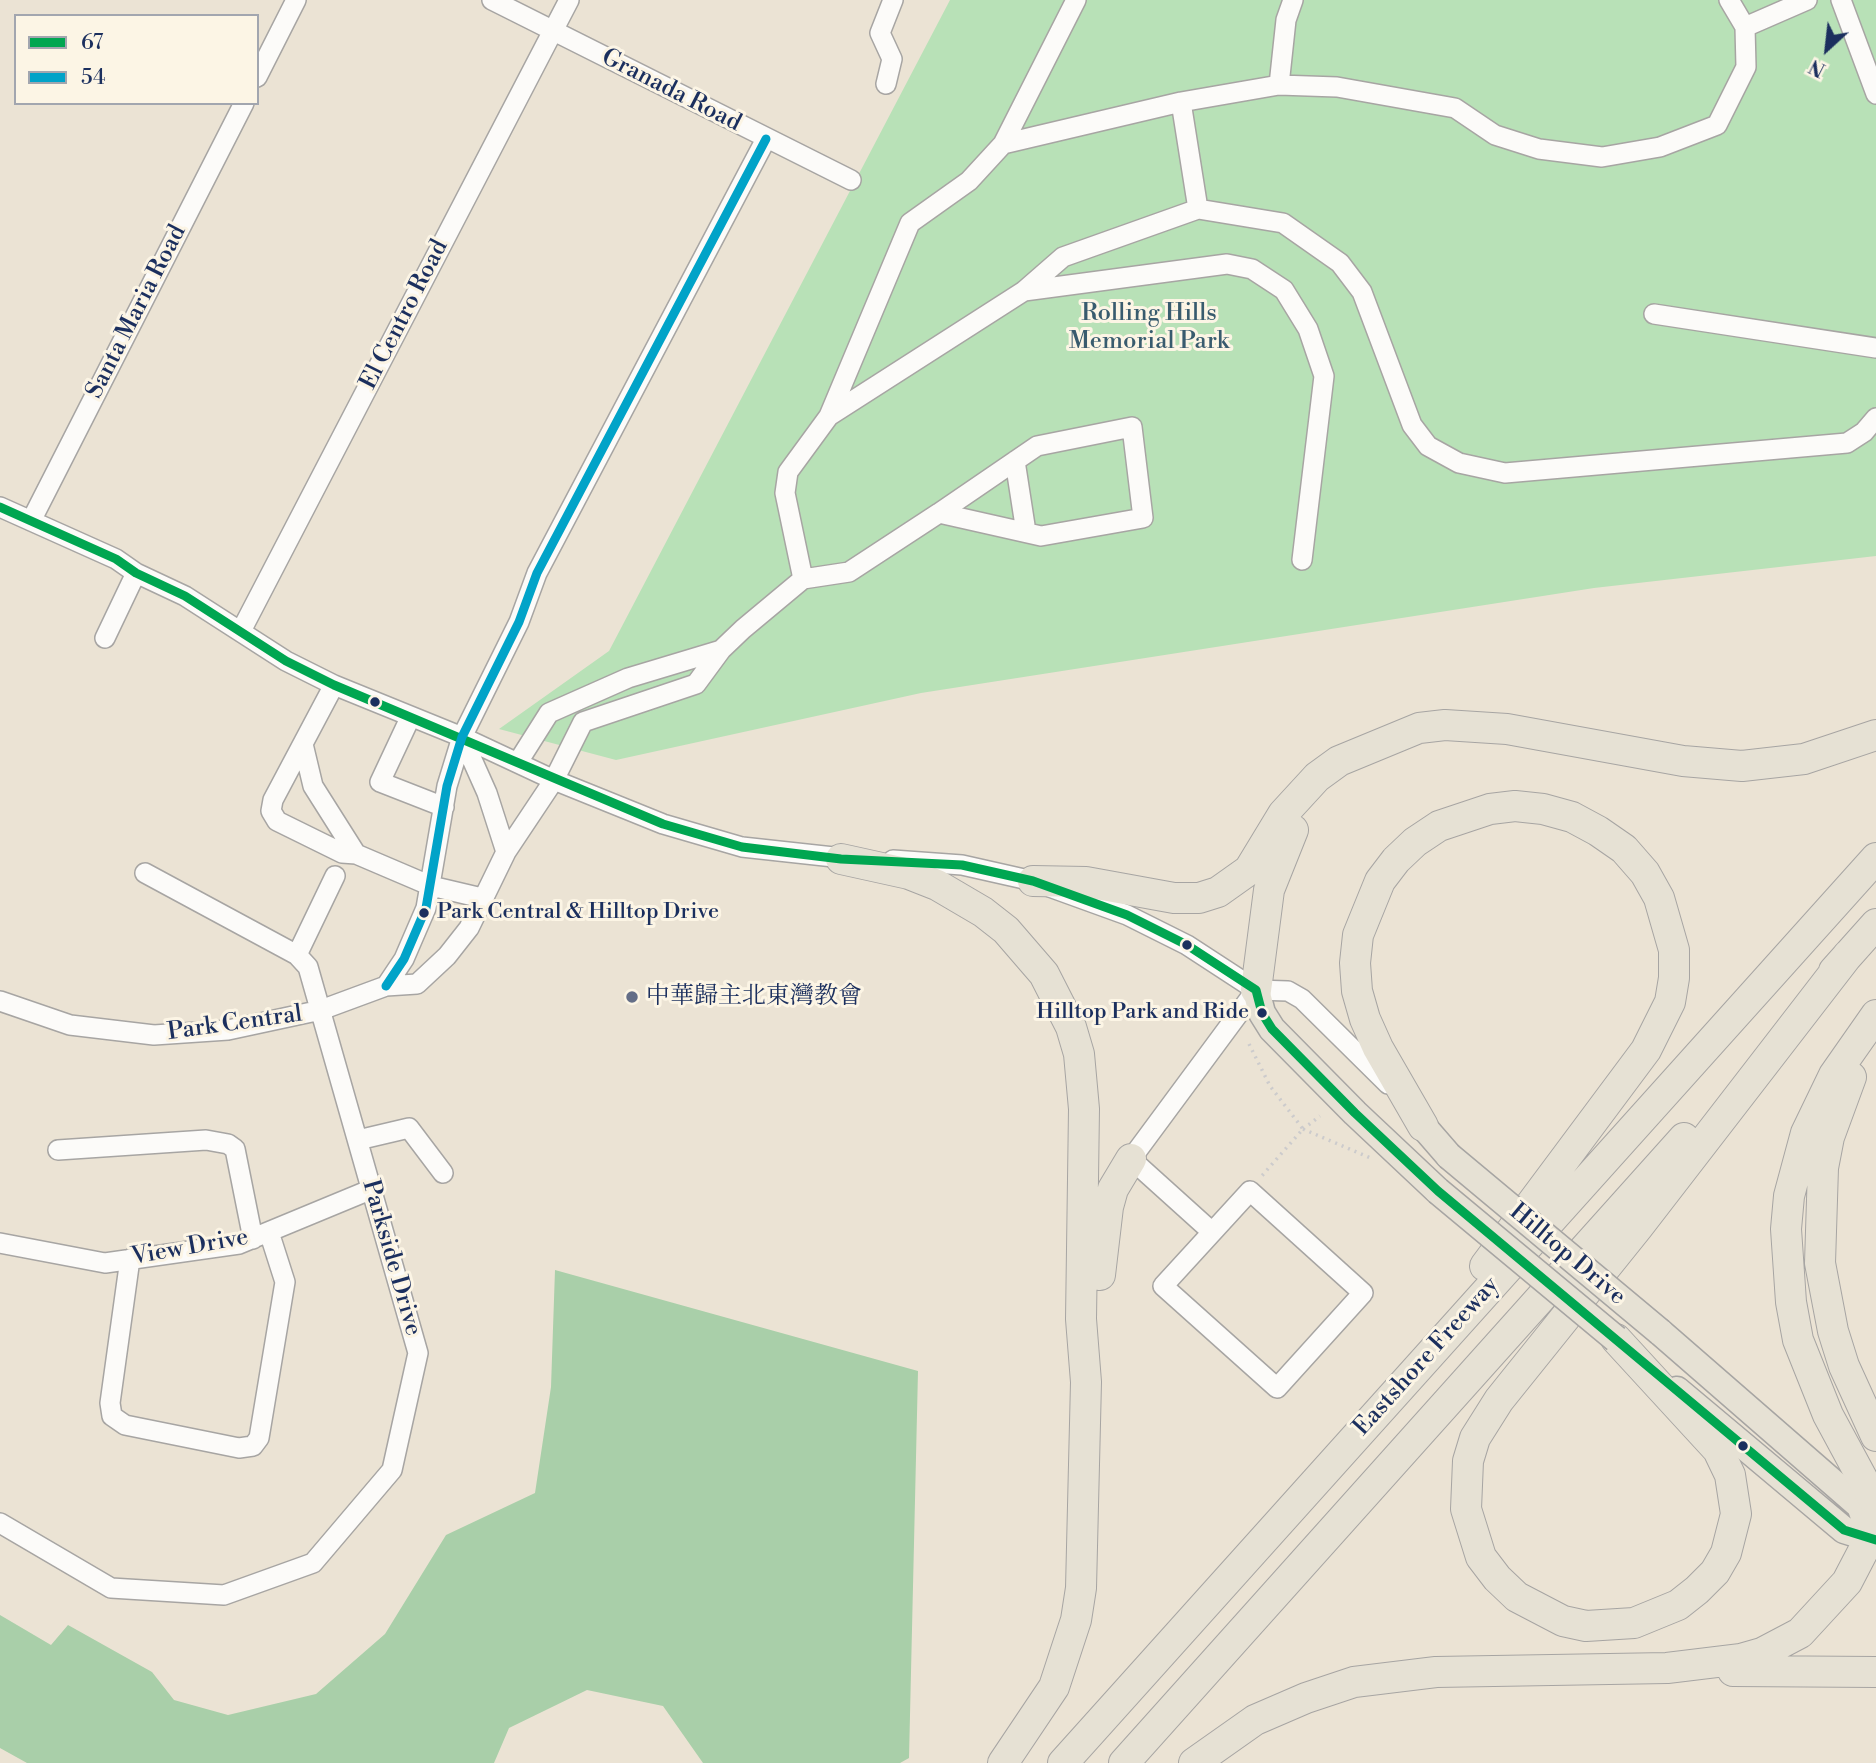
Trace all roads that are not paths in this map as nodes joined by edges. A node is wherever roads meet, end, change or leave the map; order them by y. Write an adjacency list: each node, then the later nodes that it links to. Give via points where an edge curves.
1 (296, 0): 12 (street)
2 (492, 0): 11 (street, Granada Road)
3 (569, 0): 11 (street, El Centro Road)
4 (893, 0): 13 (street, via 880,33 892,59)
5 (1076, 0): 19 (street)
6 (1293, 0): 14 (street, via 1286,20)
7 (1729, 0): 10 (street)
8 (1807, 0): 10 (street)
9 (1841, 0): 15 (street)
10 (1745, 27): 14 (street, via 1746,67 1717,125 1660,147 1602,157 1539,149 1494,135 1455,108 1337,87)
11 (553, 31): 18 (street, Granada Road); 35 (street, El Centro Road)
12 (259, 73)
13 (886, 84)
14 (1279, 85): 16 (street)
15 (1876, 94)
16 (1181, 102): 19 (street); 21 (street)
17 (243, 105): 30 (street, Santa Maria Road)
18 (766, 139): 20 (street, Granada Road); 41 (street, via 537,573 519,622)
19 (1003, 144): 25 (street, via 970,181 910,223)
20 (851, 180)
21 (1198, 209): 22 (street, via 1063,257); 26 (street, via 1283,223 1340,263 1362,292 1412,425 1428,446 1459,463 1505,473 1847,443)
22 (1024, 290): 25 (street); 32 (street, via 1227,264 1252,269 1284,290 1308,329 1324,376)
23 (1654, 314): 24 (street)
24 (1876, 348)
25 (828, 416): 34 (street, via 788,472 785,493)
26 (1876, 418)
27 (1015, 461): 29 (street); 31 (street); 31 (street, via 1037,446 1132,427 1143,518 1041,536)
28 (0, 507): 30 (street)
29 (939, 513): 31 (street); 34 (street, via 849,572)
30 (31, 521): 33 (street, via 116,559)
31 (1026, 532)
32 (1302, 560)
33 (136, 573): 35 (street, via 185,596); 36 (street)
34 (803, 579): 37 (street)
35 (241, 631): 38 (street)
36 (105, 638)
37 (721, 650): 44 (street, via 628,678 549,713); 45 (street, Park Central, via 696,684 583,722)
38 (334, 685): 39 (street); 42 (street)
39 (410, 718): 41 (street); 46 (street, via 380,782)
40 (1876, 735): 43 (highway, via 1804,759 1742,766 1683,761 1476,726 1419,728)
41 (462, 737): 44 (street); 46 (street); 47 (street)
42 (303, 744): 48 (street, via 313,786); 48 (street, via 271,811 277,821 342,853)
43 (1376, 747): 53 (highway, via 1339,761 1317,777 1283,814 1249,870 1218,892 1174,898 1086,882); 60 (highway, via 1323,785 1286,843 1264,914)
44 (519, 762): 45 (street)
45 (554, 780): 47 (street, Park Central); 50 (street, via 663,824 742,847)
46 (444, 807): 54 (street)
47 (506, 852): 55 (street, Park Central)
48 (356, 854): 54 (street)
49 (1876, 858): 77 (highway, Eastshore Freeway)
50 (841, 859): 53 (street, via 962,865); 76 (highway, via 909,874 983,912 1027,951 1059,1001 1080,1054 1083,1079 1081,1319)
51 (145, 873): 57 (street)
52 (335, 877): 57 (street)
53 (1033, 881): 60 (street, via 1158,930)
54 (431, 886): 55 (street); 59 (street, via 404,959)
55 (482, 898): 59 (street, Park Central, via 469,928 417,984)
56 (1876, 924): 58 (highway, Eastshore Freeway)
57 (298, 955): 62 (street, Parkside Drive, via 308,967)
58 (1848, 955): 75 (highway, via 1499,1400 1475,1438 1468,1461 1466,1509 1481,1557 1517,1597 1563,1621 1586,1626 1634,1623 1678,1605 1715,1572 1726,1553 1736,1514 1730,1475 1718,1450); 86 (highway, Eastshore Freeway)
59 (386, 986): 62 (street, Park Central)
60 (1256, 990): 65 (street, Hilltop Drive, via 1288,991 1302,999 1345,1038); 68 (street); 75 (main road, Hilltop Drive, bridge, via 1272,1029 1355,1113 1438,1191)
61 (0, 1001): 62 (street, Park Central, via 70,1025 154,1035 228,1030)
62 (321, 1010): 66 (street, Parkside Drive)
63 (1876, 1016): 79 (highway, via 1834,1075 1810,1123 1791,1185 1786,1229 1798,1340 1828,1415)
64 (1876, 1032): 78 (highway, via 1849,1081 1829,1137 1819,1230 1820,1263 1833,1331 1857,1400)
65 (1423, 1126): 77 (highway, via 1378,1048 1357,991 1358,936 1380,881 1395,860 1423,837 1465,815 1515,806 1572,817 1624,849 1659,898 1674,950 1670,1002 1630,1072); 81 (main road, Hilltop Drive, bridge, via 1449,1156 1860,1506)
66 (358, 1140): 69 (street, via 409,1128); 70 (street, Parkside Drive)
67 (58, 1150): 72 (street, via 206,1140 228,1144 235,1149)
68 (1131, 1159): 71 (street); 76 (highway, via 1108,1207 1098,1321)
69 (443, 1174)
70 (372, 1189): 72 (street, View Drive); 80 (street, Parkside Drive, via 418,1353 392,1470 313,1563 224,1595 111,1588)
71 (1212, 1232): 71 (street, via 1163,1286 1277,1388 1363,1293 1250,1191)
72 (261, 1235): 74 (street, View Drive, via 239,1244); 74 (street, via 285,1282 259,1437 253,1446 239,1448 125,1425 111,1416)
73 (0, 1243): 74 (street, View Drive, via 105,1263)
74 (130, 1259)
75 (1616, 1339): 81 (main road, Hilltop Drive, via 1844,1530)
76 (1086, 1382): 84 (highway, via 1081,1588 1076,1620 1054,1687)
77 (1389, 1399): 85 (highway, Eastshore Freeway)
78 (1876, 1436)
79 (1876, 1504)
80 (0, 1523)
81 (1874, 1531): 82 (highway, via 1847,1582 1791,1638 1741,1659)
82 (1667, 1668): 83 (highway); 87 (highway, via 1436,1672 1354,1682 1255,1720)
83 (1876, 1672)
84 (1003, 1763)
85 (1063, 1763)
86 (1124, 1763)
87 (1194, 1763)

